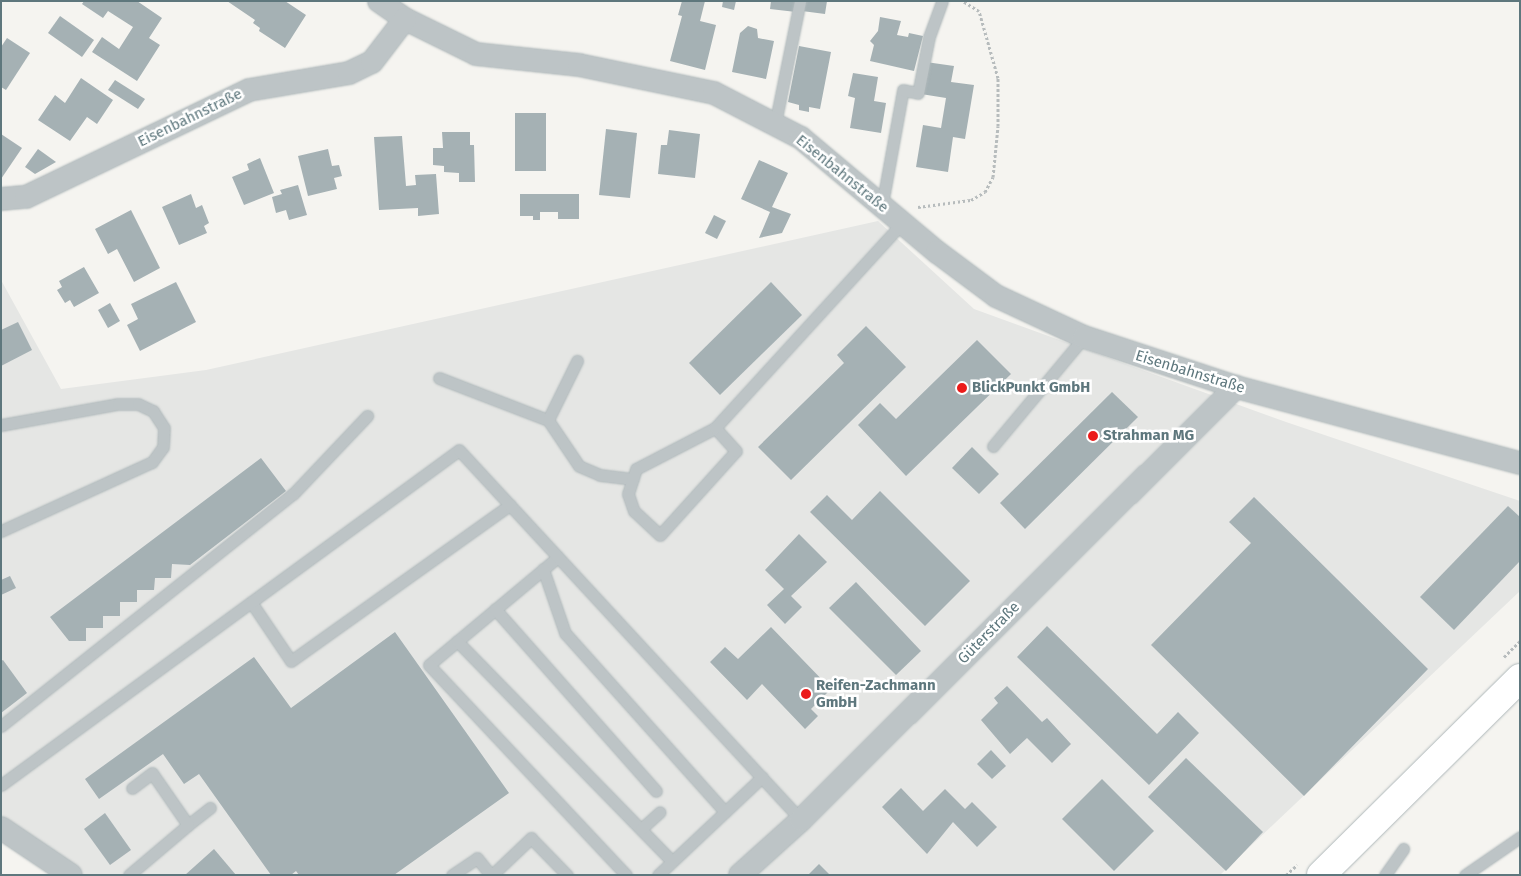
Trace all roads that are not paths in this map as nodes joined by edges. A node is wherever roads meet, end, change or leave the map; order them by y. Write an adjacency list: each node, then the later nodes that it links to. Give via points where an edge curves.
1 (378, 1): 4 (street)
2 (800, 1): 5 (lane)
3 (942, 1): 7 (lane, via 929,37 918,93 903,90)
4 (405, 18): 5 (street, Eisenbahnstraße, via 476,54 580,65 714,93); 6 (street, Eisenbahnstraße, via 372,62 349,73 249,90 26,197)
5 (775, 124): 7 (street, Eisenbahnstraße, via 801,138)
6 (1, 199)
7 (893, 215): 8 (street, Eisenbahnstraße, via 996,296); 15 (lane)
8 (1084, 338): 11 (street, Eisenbahnstraße); 16 (lane)
9 (578, 361): 13 (lane)
10 (438, 378): 13 (lane)
11 (1236, 387): 17 (street, Eisenbahnstraße); 35 (street, Güterstraße)
12 (366, 416): 27 (lane, via 294,494)
13 (548, 420): 18 (lane, via 579,466 600,476)
14 (1, 424): 20 (lane, via 118,404 138,404 153,411 164,428 163,447 152,462)
15 (714, 428): 18 (lane, via 656,456 636,469); 18 (lane, via 736,451 660,534 634,511 628,494)
16 (994, 446)
17 (1520, 463)
18 (633, 479)
19 (510, 505): 21 (lane); 23 (lane, via 459,450); 23 (lane, via 291,661)
20 (1, 530)
21 (558, 557): 22 (lane); 28 (lane)
22 (543, 569): 24 (lane); 34 (lane, via 565,633)
23 (251, 602): 29 (lane)
24 (496, 609): 25 (lane); 31 (lane)
25 (457, 641): 38 (lane); 47 (lane, via 429,665)
26 (1520, 678): 50 (main road)
27 (1, 726)
28 (762, 778): 34 (lane); 35 (lane)
29 (1, 785)
30 (132, 788): 36 (lane, via 152,773)
31 (656, 791)
32 (210, 808): 36 (lane)
33 (660, 812): 38 (lane)
34 (725, 812): 41 (lane)
35 (801, 820): 49 (street, Güterstraße)
36 (188, 826): 43 (lane)
37 (1, 828): 42 (street)
38 (641, 830): 41 (lane)
39 (1520, 837): 52 (lane)
40 (1403, 848): 51 (lane)
41 (672, 861): 48 (lane)
42 (72, 875)
43 (129, 875)
44 (452, 875): 45 (lane, via 477,858)
45 (491, 875): 46 (lane, via 531,838)
46 (568, 875)
47 (626, 875)
48 (658, 875)
49 (740, 875)
50 (1321, 875)
51 (1385, 875)
52 (1465, 875)

